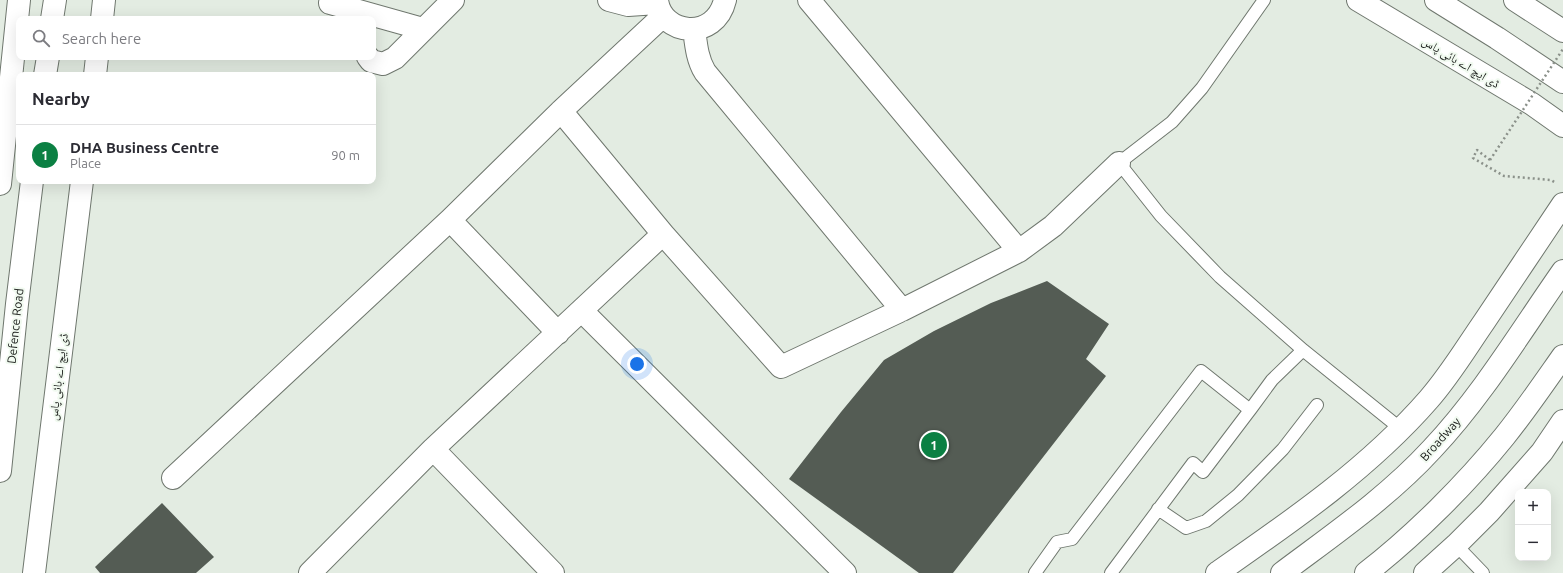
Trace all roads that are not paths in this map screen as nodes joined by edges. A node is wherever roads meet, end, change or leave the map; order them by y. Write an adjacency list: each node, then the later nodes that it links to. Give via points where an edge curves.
1 (19, 0): 14 (main road)
2 (55, 0): 15 (main road)
3 (104, 0): 16 (main road)
4 (453, 0): 20 (main road)
5 (609, 0): 12 (main road, via 628,5)
6 (809, 0): 38 (main road)
7 (1264, 0): 31 (lane, via 1202,88 1172,122)
8 (1358, 0): 30 (main road, ڈی ایچ اے بائی پاس, via 1532,104)
9 (1436, 0): 28 (main road)
10 (1515, 0): 22 (main road)
11 (727, 4): 21 (main road, via 715,20)
12 (659, 6): 21 (main road, via 677,27); 29 (main road)
13 (326, 7): 17 (main road)
14 (17, 16)
15 (52, 16)
16 (102, 16)
17 (366, 16)
18 (376, 18): 20 (main road)
19 (16, 29): 32 (main road)
20 (423, 29): 25 (main road, via 395,58 383,64)
21 (694, 29): 40 (main road, via 700,64 705,72)
22 (1563, 31)
23 (48, 60): 26 (main road)
24 (97, 60): 27 (main road)
25 (371, 60)
26 (46, 72)
27 (95, 72)
28 (1563, 82)
29 (561, 111): 36 (main road); 37 (main road)
30 (1563, 126)
31 (1119, 163): 38 (main road, via 1053,226); 43 (lane, via 1160,216 1220,277)
32 (0, 184)
33 (32, 184): 50 (main road, Defence Road)
34 (82, 184): 56 (main road, ڈی ایچ اے بائی پاس)
35 (1563, 204): 48 (main road, via 1458,360 1431,397)
36 (450, 220): 42 (main road); 51 (main road)
37 (663, 234): 40 (main road, via 781,367); 41 (main road)
38 (1020, 251): 40 (main road)
39 (1563, 271): 61 (main road, Broadway, via 1478,394 1432,449 1370,507)
40 (902, 310)
41 (582, 311): 42 (main road); 55 (main road)
42 (558, 333): 49 (main road)
43 (1303, 350): 46 (lane, via 1272,380); 48 (lane)
44 (1563, 356): 62 (main road, via 1518,419 1483,461 1422,524)
45 (1317, 405): 52 (lane, via 1263,470 1238,496 1206,521 1186,528)
46 (1250, 410): 52 (lane, via 1203,472 1193,463); 59 (lane, via 1201,372 1072,539 1057,542)
47 (1563, 421): 53 (main road, via 1542,452)
48 (1401, 429): 54 (main road, via 1361,466)
49 (433, 449): 57 (main road); 58 (main road)
50 (0, 471)
51 (173, 478)
52 (1158, 509): 60 (lane)
53 (1456, 545): 63 (main road); 64 (lane)
54 (1226, 570)
55 (839, 571)
56 (34, 573)
57 (310, 573)
58 (554, 573)
59 (1035, 573)
60 (1111, 573)
61 (1282, 573)
62 (1366, 573)
63 (1425, 573)
64 (1483, 573)

